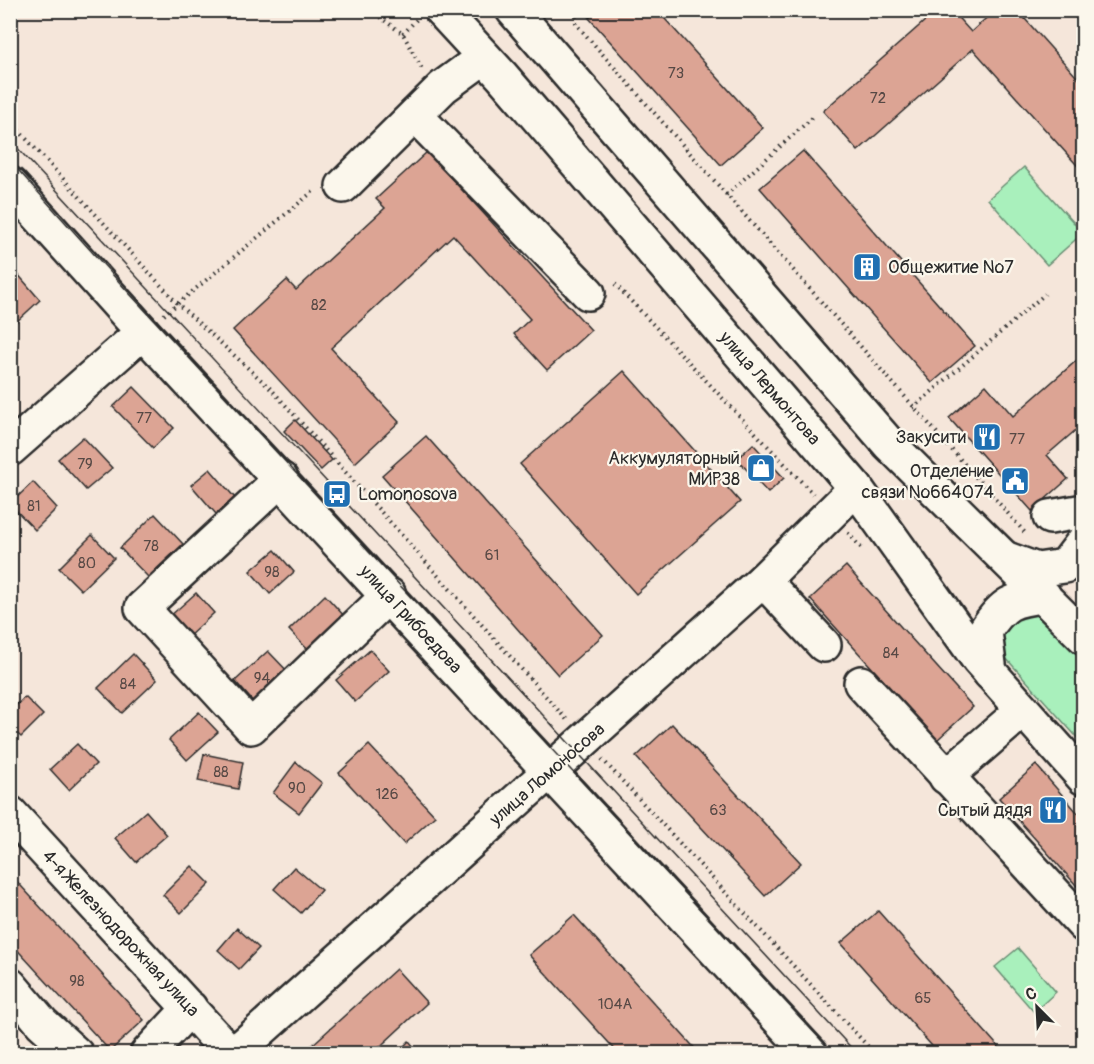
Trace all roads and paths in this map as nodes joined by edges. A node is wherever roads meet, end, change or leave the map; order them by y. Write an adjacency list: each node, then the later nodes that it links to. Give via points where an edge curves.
1 (370, 10): 5 (path)
2 (513, 10): 23 (street, via 889,444)
3 (576, 10): 12 (path, via 576,24)
4 (432, 12): 5 (path); 6 (street, улица Лермонтова)
5 (403, 34): 7 (path)
6 (484, 57): 7 (street); 20 (street, улица Лермонтова)
7 (426, 105): 11 (street); 13 (street)
8 (812, 118): 12 (path)
9 (10, 121): 15 (path)
10 (10, 184): 16 (street, улица Грибоедова)
11 (334, 184): 15 (path)
12 (726, 195): 17 (path)
13 (598, 285): 22 (path)
14 (1046, 294): 17 (path)
15 (177, 304): 16 (path); 34 (path, via 272,390)
16 (143, 332): 18 (street); 19 (street, улица Грибоедова)
17 (913, 408): 23 (path)
18 (10, 449)
19 (280, 479): 27 (street, улица Грибоедова); 27 (street, via 142,608 251,727)
20 (855, 488): 22 (street, улица Ломоносова); 31 (street, улица Лермонтова)
21 (1083, 511): 23 (street)
22 (830, 513): 25 (path); 26 (street, улица Ломоносова)
23 (1029, 538): 24 (street, via 1037,570 1065,566); 28 (street)
24 (1083, 541)
25 (870, 558)
26 (763, 580): 30 (street); 34 (street, улица Ломоносова)
27 (389, 595): 35 (street, улица Грибоедова)
28 (1044, 596): 29 (street); 31 (street, via 1016,598 997,612 985,631)
29 (1083, 637)
30 (824, 645)
31 (990, 673): 33 (street, улица Лермонтова)
32 (861, 683): 36 (street)
33 (1023, 710): 36 (street); 37 (street, улица Лермонтова)
34 (585, 741): 35 (street, улица Ломоносова); 46 (path)
35 (551, 771): 44 (street, улица Ломоносова); 45 (street, улица Грибоедова)
36 (946, 777): 39 (street)
37 (1083, 778)
38 (10, 813): 41 (street, 4-я Железнодорожная улица)
39 (1083, 925)
40 (10, 985): 42 (street, via 42,1023)
41 (190, 1008): 43 (street); 44 (street, 4-я Железнодорожная улица)
42 (76, 1053)
43 (147, 1053)
44 (233, 1053)
45 (811, 1053)
46 (875, 1053)

